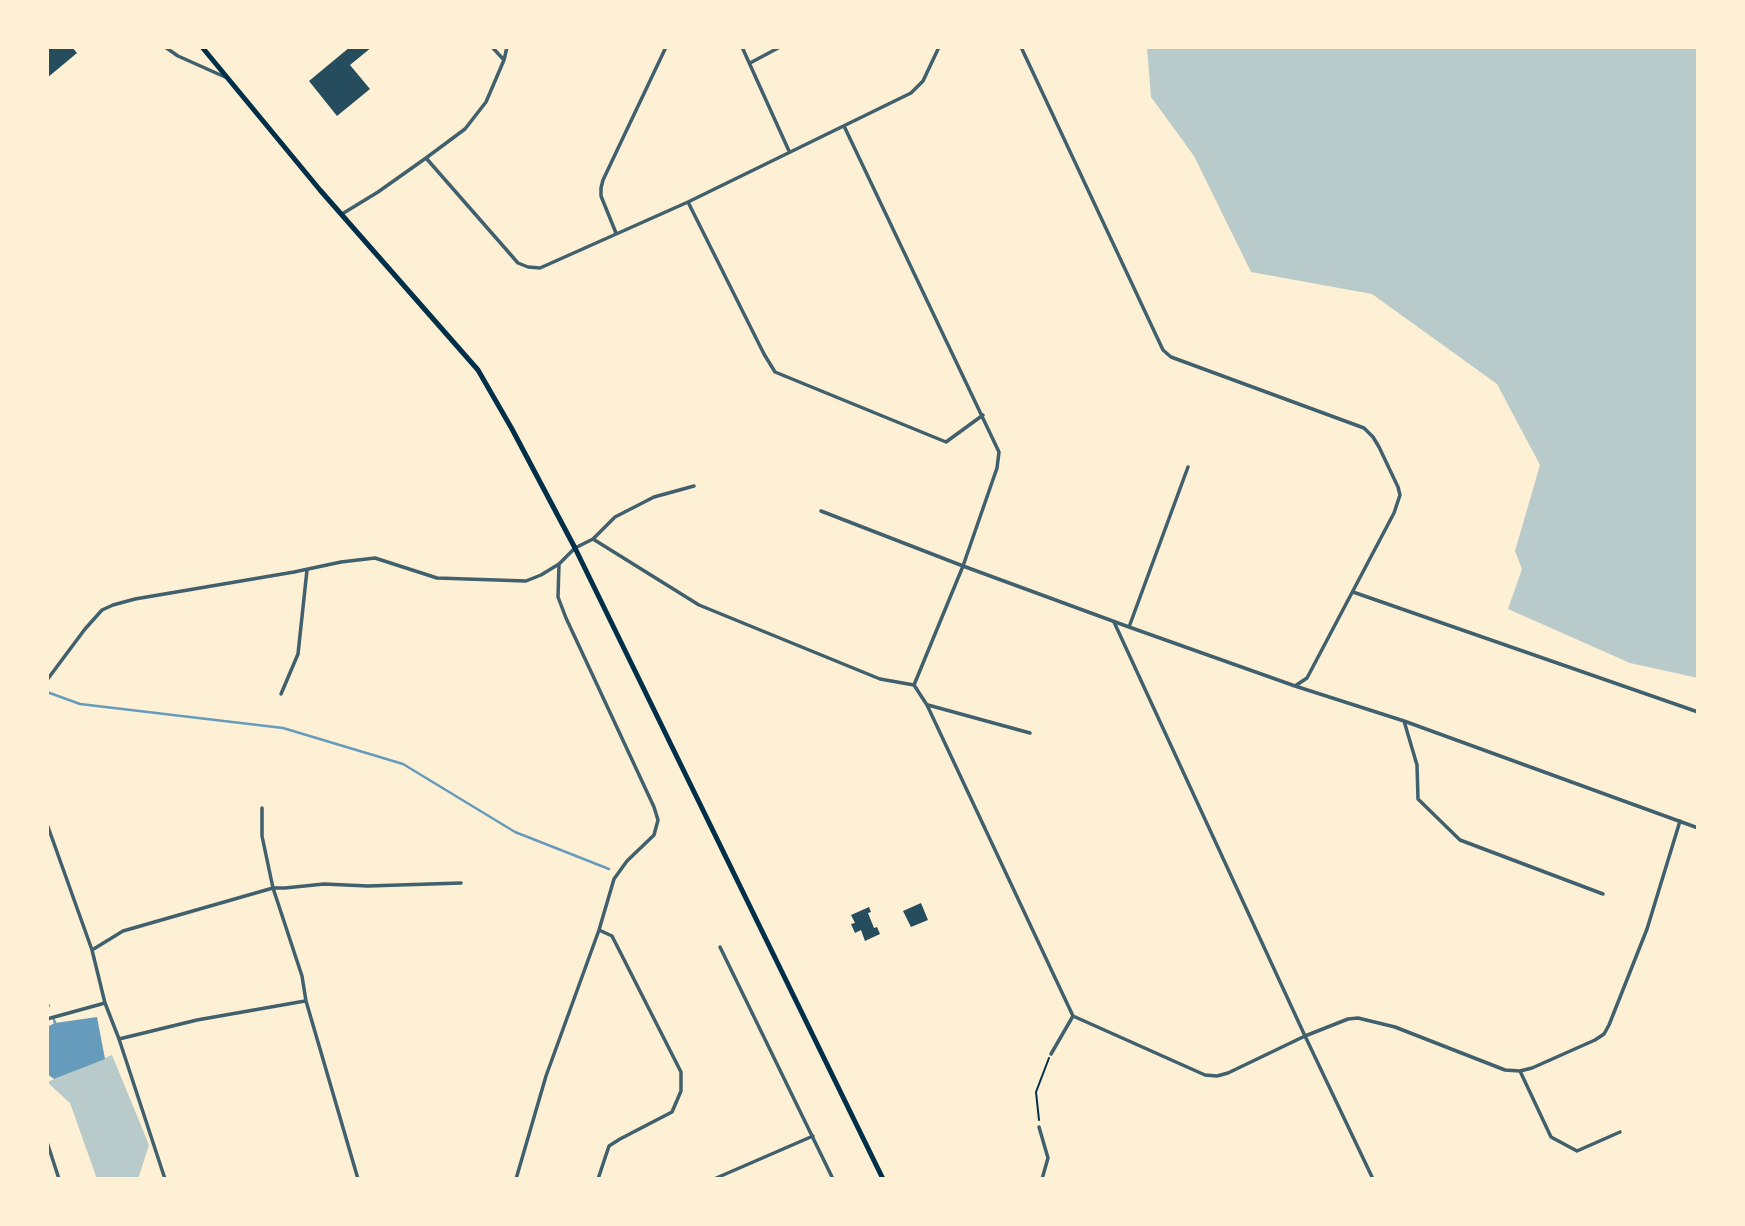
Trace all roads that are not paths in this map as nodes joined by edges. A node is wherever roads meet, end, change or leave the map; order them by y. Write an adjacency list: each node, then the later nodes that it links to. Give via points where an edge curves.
1 (164, 47): 12 (street)
2 (202, 47): 12 (main road)
3 (492, 47): 10 (street)
4 (507, 47): 10 (street)
5 (666, 47): 18 (street, via 603,180 601,196)
6 (742, 47): 11 (street)
7 (779, 47): 11 (street)
8 (939, 47): 13 (street, via 923,81 911,93)
9 (1021, 47): 28 (street, via 1163,350 1171,358 1364,428 1373,437 1399,495)
10 (504, 60): 15 (street, via 486,102 465,128)
11 (750, 64): 14 (street)
12 (226, 77): 17 (main road)
13 (844, 126): 14 (street); 19 (street)
14 (789, 151): 16 (street)
15 (426, 158): 17 (street); 18 (street, via 518,263 528,267 540,268)
16 (688, 202): 18 (street); 19 (street, via 775,372 946,442)
17 (342, 214): 24 (main road, via 478,370)
18 (616, 233)
19 (983, 415): 26 (street, via 999,452 997,468)
20 (1188, 467): 30 (street)
21 (694, 486): 23 (street, via 653,496 615,517)
22 (821, 511): 26 (street)
23 (593, 539): 24 (street); 32 (street, via 699,605 880,679)
24 (575, 548): 25 (street); 68 (main road)
25 (559, 564): 27 (street, via 526,581 437,578 375,558); 46 (street, via 558,597 566,618 658,820 654,835 626,860 614,879)
26 (964, 566): 29 (street); 32 (street)
27 (307, 569): 31 (street, via 113,605 85,629); 34 (street, via 298,654)
28 (1353, 592): 33 (street, via 1307,678); 36 (street)
29 (1114, 621): 30 (street); 53 (street)
30 (1129, 627): 33 (street)
31 (47, 680)
32 (914, 685): 35 (street)
33 (1295, 686): 37 (street)
34 (281, 694)
35 (927, 705): 38 (street); 51 (street)
36 (1698, 712)
37 (1404, 721): 40 (street); 45 (street, via 1417,765 1418,799 1461,840)
38 (1030, 733)
39 (261, 808): 44 (street)
40 (1680, 821): 42 (street); 56 (street, via 1647,929 1604,1034)
41 (47, 824): 48 (street)
42 (1698, 828)
43 (461, 883): 44 (street)
44 (273, 888): 48 (street, via 123,931); 49 (street)
45 (1603, 894)
46 (599, 930): 64 (street, via 546,1076); 65 (street, via 612,936 681,1072 681,1091 672,1112 609,1146)
47 (720, 947): 59 (street)
48 (92, 950): 50 (street)
49 (306, 1000): 54 (street); 63 (street)
50 (105, 1003): 52 (street); 54 (street)
51 (1073, 1016): 53 (street, via 1217,1076); 55 (street)
52 (47, 1019)
53 (1305, 1036): 56 (street, via 1358,1018 1395,1027 1505,1070); 70 (street)
54 (119, 1039): 62 (street)
55 (1051, 1054)
56 (1520, 1071): 58 (street, via 1551,1138 1577,1151)
57 (1040, 1127): 69 (street, via 1048,1158)
58 (1619, 1132)
59 (813, 1136): 66 (street); 67 (street)
60 (47, 1142): 61 (street)
61 (60, 1179)
62 (165, 1179)
63 (358, 1179)
64 (516, 1179)
65 (598, 1179)
66 (714, 1179)
67 (833, 1179)
68 (883, 1179)
69 (1042, 1179)
70 (1373, 1179)

